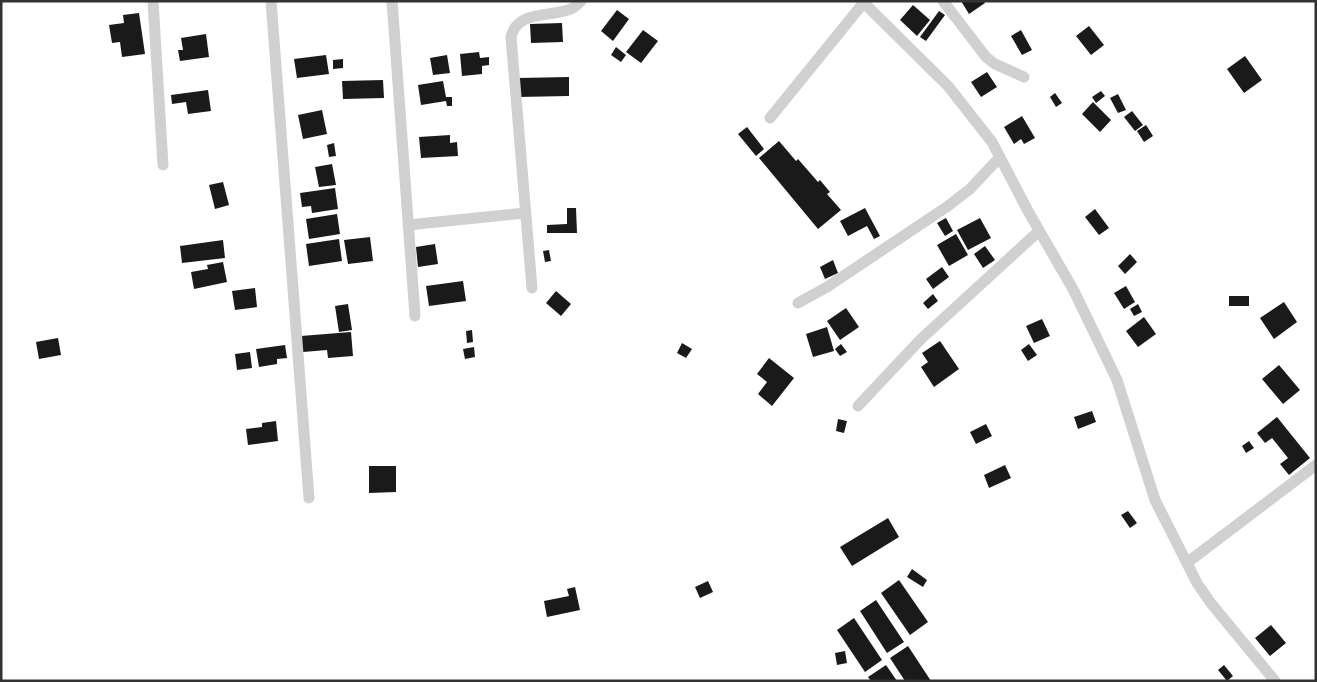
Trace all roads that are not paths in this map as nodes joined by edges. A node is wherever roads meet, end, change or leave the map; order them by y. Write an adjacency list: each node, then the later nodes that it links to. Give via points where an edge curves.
1 (153, 1): 10 (street)
2 (271, 1): 19 (street)
3 (392, 1): 12 (street)
4 (581, 1): 11 (street, via 570,10 525,18 512,30 510,37)
5 (943, 1): 7 (street, via 986,57)
6 (863, 2): 8 (street); 9 (street, via 948,86)
7 (1024, 78)
8 (770, 118)
9 (1000, 157): 13 (street); 15 (street, via 970,189 948,206)
10 (163, 165)
11 (525, 212): 12 (street); 14 (street)
12 (408, 225): 16 (street)
13 (1039, 231): 17 (street, via 921,339); 20 (street, via 1074,291 1117,380 1155,500)
14 (532, 288)
15 (798, 303)
16 (415, 316)
17 (858, 406)
18 (1316, 464): 20 (street)
19 (309, 498)
20 (1188, 562): 21 (street, via 1210,602)
21 (1275, 681)

